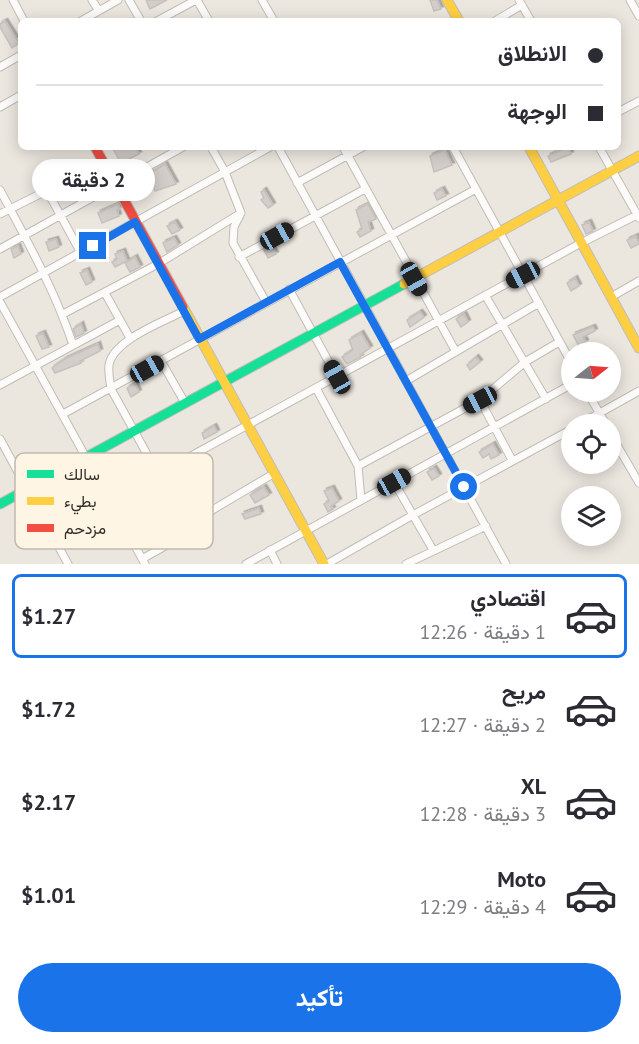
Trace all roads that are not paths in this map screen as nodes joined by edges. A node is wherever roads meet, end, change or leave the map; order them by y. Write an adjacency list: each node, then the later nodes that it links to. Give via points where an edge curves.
1 (13, 0): 12 (street)
2 (92, 0): 10 (street)
3 (118, 0): 10 (street)
4 (129, 0): 14 (street)
5 (197, 0): 15 (street); 16 (street)
6 (262, 0): 17 (street)
7 (447, 0): 18 (street)
8 (630, 0): 11 (street)
9 (520, 3): 19 (street); 20 (street)
10 (99, 11): 13 (street)
11 (639, 16)
12 (22, 18)
13 (86, 18)
14 (139, 18)
15 (163, 18)
16 (207, 18)
17 (272, 18)
18 (457, 18)
19 (499, 18)
20 (529, 18)
21 (18, 57): 22 (street)
22 (0, 67)
23 (18, 97): 25 (street)
24 (639, 101): 26 (street)
25 (0, 107)
26 (621, 110)
27 (97, 150): 42 (street)
28 (177, 150): 42 (street)
29 (213, 150): 40 (street)
30 (265, 150): 40 (street)
31 (280, 150): 41 (street)
32 (345, 150): 37 (street)
33 (357, 150): 37 (street)
34 (455, 150): 44 (street)
35 (531, 150): 46 (street)
36 (601, 150): 39 (street)
37 (348, 155): 41 (street); 43 (street)
38 (639, 156): 39 (street)
39 (612, 171): 46 (street); 52 (street)
40 (225, 172): 48 (street); 53 (street)
41 (297, 183): 51 (street)
42 (114, 184): 50 (street); 53 (street)
43 (365, 189): 51 (street); 56 (street)
44 (476, 189): 54 (street); 56 (street)
45 (0, 190): 47 (street)
46 (558, 200): 54 (street); 57 (street)
47 (10, 209): 49 (street); 50 (street, via 47,193); 55 (street)
48 (241, 213): 60 (street, via 233,235); 62 (street)
49 (0, 214)
50 (60, 215): 55 (street); 59 (street)
51 (314, 215): 60 (street); 61 (street)
52 (638, 216): 57 (street)
53 (135, 222): 59 (street); 62 (street)
54 (501, 233): 64 (street); 65 (street)
55 (24, 235): 58 (street); 63 (street)
56 (392, 236): 61 (street); 65 (street)
57 (581, 243): 64 (street); 71 (street)
58 (0, 249)
59 (81, 253): 63 (street)
60 (239, 257): 73 (street)
61 (340, 262): 67 (street); 75 (street)
62 (158, 264): 68 (street); 76 (street)
63 (44, 273): 70 (street); 77 (street)
64 (523, 275): 69 (street); 74 (street)
65 (414, 279): 75 (street); 79 (street)
66 (639, 281): 71 (street)
67 (289, 289): 73 (street); 81 (street)
68 (105, 292): 77 (street); 78 (street)
69 (485, 295): 79 (street); 80 (street)
70 (0, 297)
71 (611, 297): 87 (street)
72 (0, 302): 91 (street)
73 (266, 302): 83 (street)
74 (538, 303): 80 (street); 84 (street)
75 (366, 305): 81 (street); 86 (street)
76 (184, 311): 82 (street); 83 (street)
77 (63, 314): 85 (street)
78 (120, 320): 82 (street); 85 (street)
79 (438, 321): 86 (street); 88 (street)
80 (503, 324): 88 (street); 90 (street)
81 (313, 333): 92 (street); 94 (street)
82 (130, 338): 97 (street, via 109,364)
83 (199, 339): 89 (street); 94 (street)
84 (560, 342): 90 (street)
85 (73, 345): 91 (street)
86 (389, 348): 92 (street); 93 (street)
87 (639, 348)
88 (456, 352): 93 (street)
89 (161, 361): 97 (street); 103 (street)
90 (525, 362): 100 (street); 101 (street)
91 (36, 365): 95 (street); 104 (street)
92 (337, 377): 96 (street)
93 (406, 381): 107 (street)
94 (222, 382): 103 (street); 106 (street)
95 (0, 385)
96 (316, 388): 106 (street); 120 (street)
97 (111, 389): 104 (street); 109 (street)
98 (561, 390): 100 (street)
99 (639, 391): 105 (street)
100 (546, 399): 108 (street)
101 (480, 400): 107 (street); 108 (street)
102 (592, 402): 105 (street)
103 (185, 403): 109 (street)
104 (63, 414): 113 (street)
105 (600, 414)
106 (246, 425): 116 (street); 121 (street)
107 (431, 426): 117 (street); 120 (street)
108 (495, 427): 117 (street); 118 (street)
109 (134, 430): 114 (street); 115 (street)
110 (561, 435): 118 (street)
111 (0, 439): 119 (street)
112 (621, 452): 123 (street)
113 (84, 453)
114 (92, 453)
115 (147, 453)
116 (196, 453)
117 (447, 454): 122 (street); 124 (street)
118 (512, 460): 124 (street)
119 (15, 466)
120 (358, 466): 126 (street)
121 (273, 474): 128 (street); 131 (street)
122 (394, 482): 126 (street); 129 (street)
123 (639, 483)
124 (464, 487): 129 (street); 130 (street)
125 (15, 495): 127 (street)
126 (361, 500): 131 (street)
127 (0, 504)
128 (213, 510)
129 (413, 515): 135 (street); 140 (street)
130 (486, 526): 135 (street); 142 (street)
131 (305, 531): 134 (street); 140 (street)
132 (60, 549): 137 (street)
133 (162, 549): 136 (street)
134 (270, 550): 138 (street); 139 (street)
135 (433, 550): 141 (street)
136 (143, 561)
137 (68, 564)
138 (246, 564)
139 (277, 564)
140 (326, 564)
141 (406, 564)
142 (506, 564)

